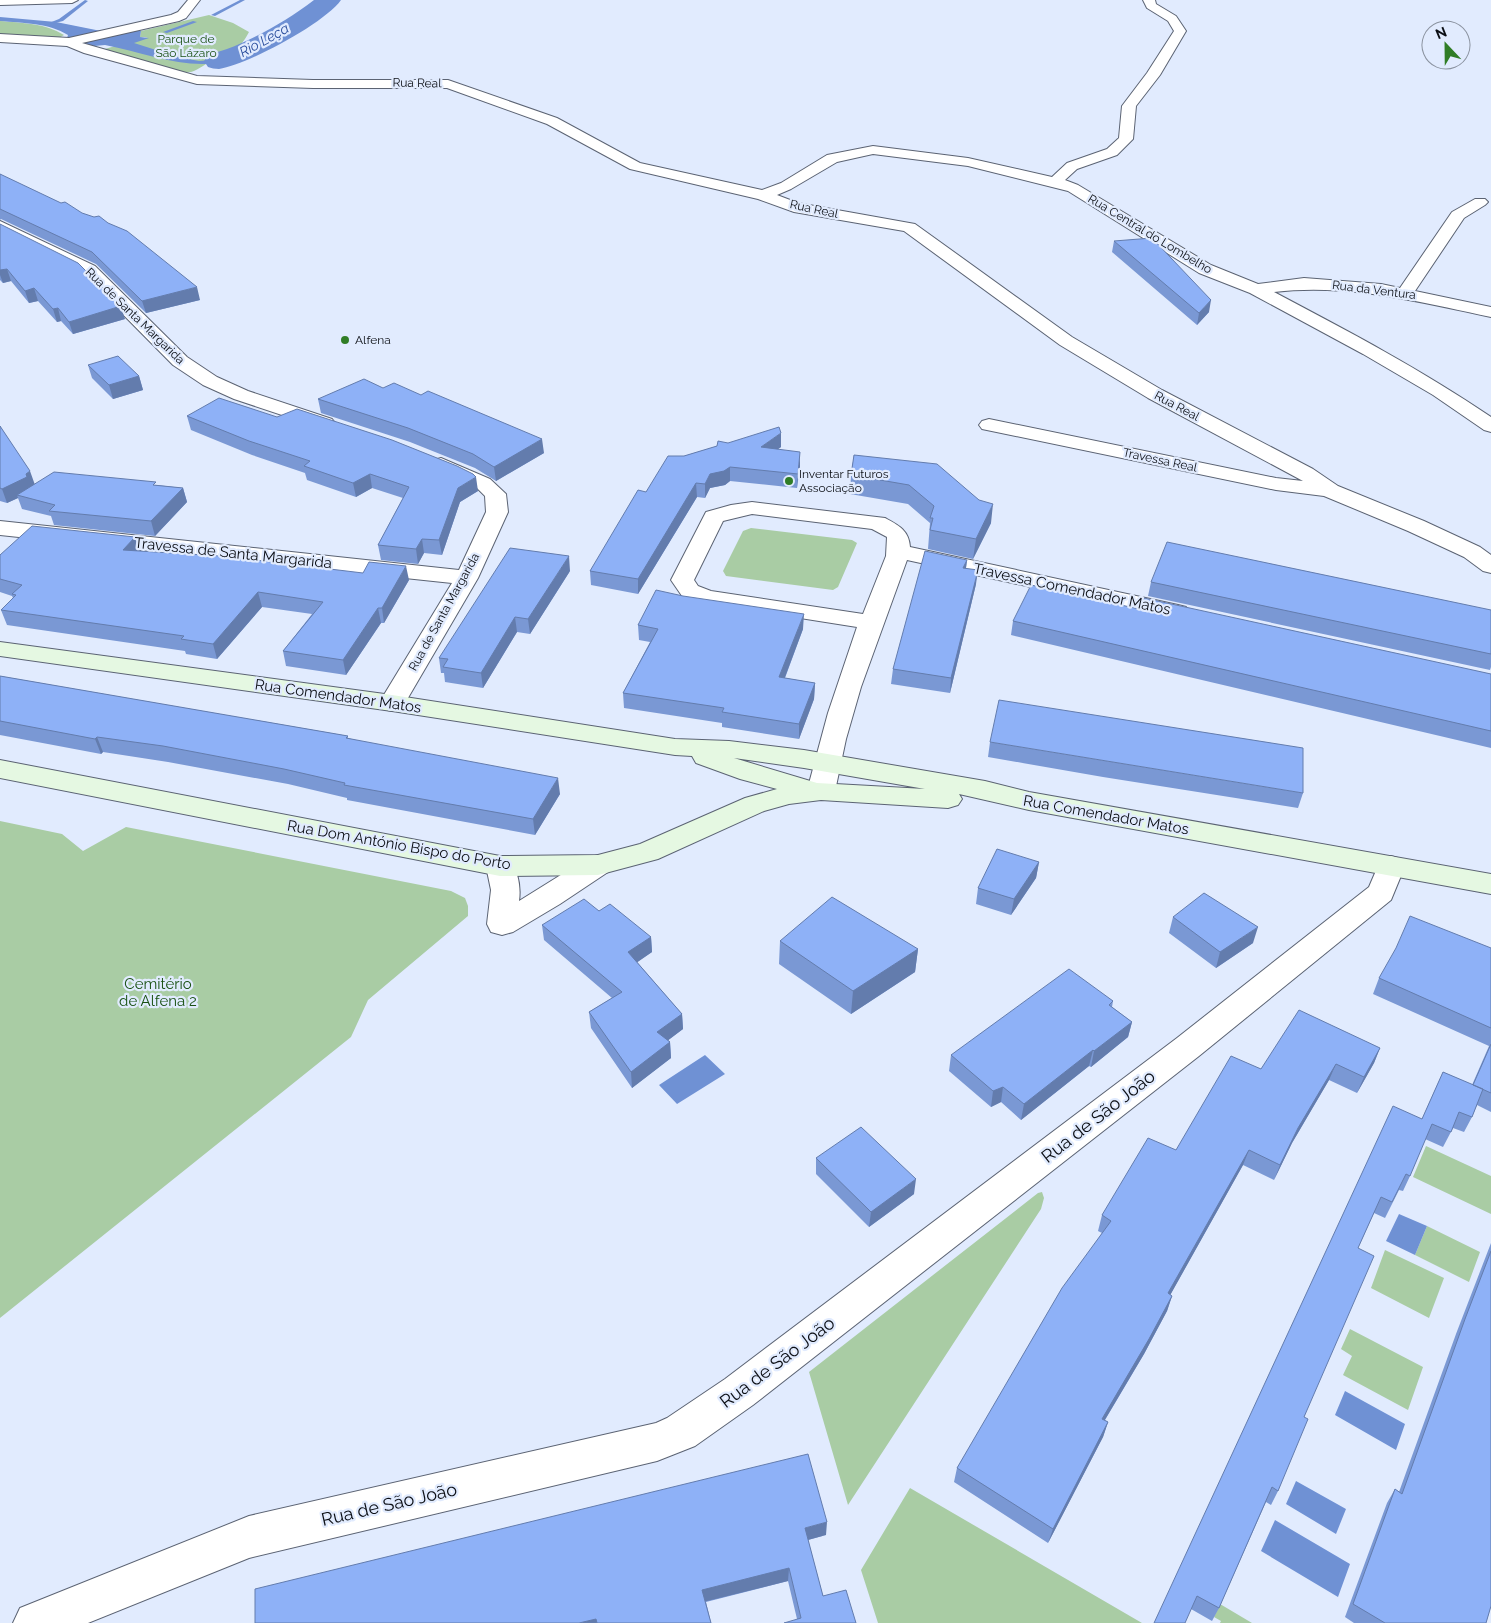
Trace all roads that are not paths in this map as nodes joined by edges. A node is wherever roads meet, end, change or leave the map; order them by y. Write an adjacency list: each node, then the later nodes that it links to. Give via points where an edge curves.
1 (72, 0): 4 (street)
2 (194, 0): 6 (street, via 182,15 165,22)
3 (1149, 0): 8 (street, via 1151,6 1172,19 1180,31 1129,106 1126,139 1112,152 1072,166)
4 (0, 2)
5 (0, 38): 6 (street)
6 (73, 41): 7 (street); 9 (street, Rua Real, via 88,50 198,80 263,84 448,84 552,121 635,166)
7 (0, 51)
8 (1055, 182): 9 (street, Rua Central do Lombelho, via 968,162 873,150 832,158 786,186); 12 (street, Rua Central do Lombelho, via 1072,188 1205,269)
9 (763, 195): 19 (street, Rua Real, via 794,207 909,227 1066,341 1155,394 1306,473)
10 (1480, 202): 13 (street, via 1458,215)
11 (0, 226): 17 (street, Rua de Santa Margarida, via 90,270 180,361 210,382)
12 (1256, 289): 13 (street, Rua da Ventura, via 1304,282); 16 (street, Rua Central do Lombelho, via 1370,350 1440,391)
13 (1405, 293): 14 (street, Rua da Ventura)
14 (1491, 312)
15 (990, 425): 19 (street, Travessa Real, via 1276,484)
16 (1491, 426)
17 (345, 430)
18 (426, 458): 23 (street, Rua de Santa Margarida, via 467,474 495,494 497,512)
19 (1330, 491): 22 (street, Rua Real, via 1472,552)
20 (0, 528): 23 (street, Travessa de Santa Margarida)
21 (899, 551): 24 (street, Travessa Comendador Matos); 25 (street); 25 (street, via 898,538 892,530 877,523 752,508 731,510 714,517 682,580 690,591 706,597)
22 (1491, 566)
23 (466, 578): 27 (street, Rua de Santa Margarida)
24 (1200, 617)
25 (871, 622): 30 (street)
26 (0, 649): 27 (street, Rua Comendador Matos)
27 (392, 703): 28 (street, Rua Comendador Matos)
28 (675, 747): 29 (street, Rua Comendador Matos); 32 (street, Rua Comendador Matos)
29 (721, 749): 30 (street, Rua Comendador Matos); 32 (street, Rua Comendador Matos, via 736,758)
30 (827, 762): 33 (street); 34 (street, Rua Comendador Matos)
31 (0, 769): 37 (street, Rua Dom António Bispo do Porto)
32 (745, 771): 33 (street, Rua Comendador Matos, via 789,785); 35 (street, via 736,803)
33 (821, 790): 34 (street, Rua Dom António Bispo do Porto); 35 (street, Rua Dom António Bispo do Porto, via 755,804)
34 (1029, 801): 38 (street, Rua Comendador Matos)
35 (718, 821): 36 (street, Rua Dom António Bispo do Porto, via 648,852)
36 (598, 865): 37 (street, Rua Dom António Bispo do Porto); 37 (street, via 502,924 506,890)
37 (500, 866)
38 (1391, 866): 39 (street, Rua Comendador Matos); 40 (street, Rua de São João, via 1381,893 1257,992 890,1277 739,1392 680,1432 657,1442 249,1537)
39 (1491, 884)
40 (35, 1623)

